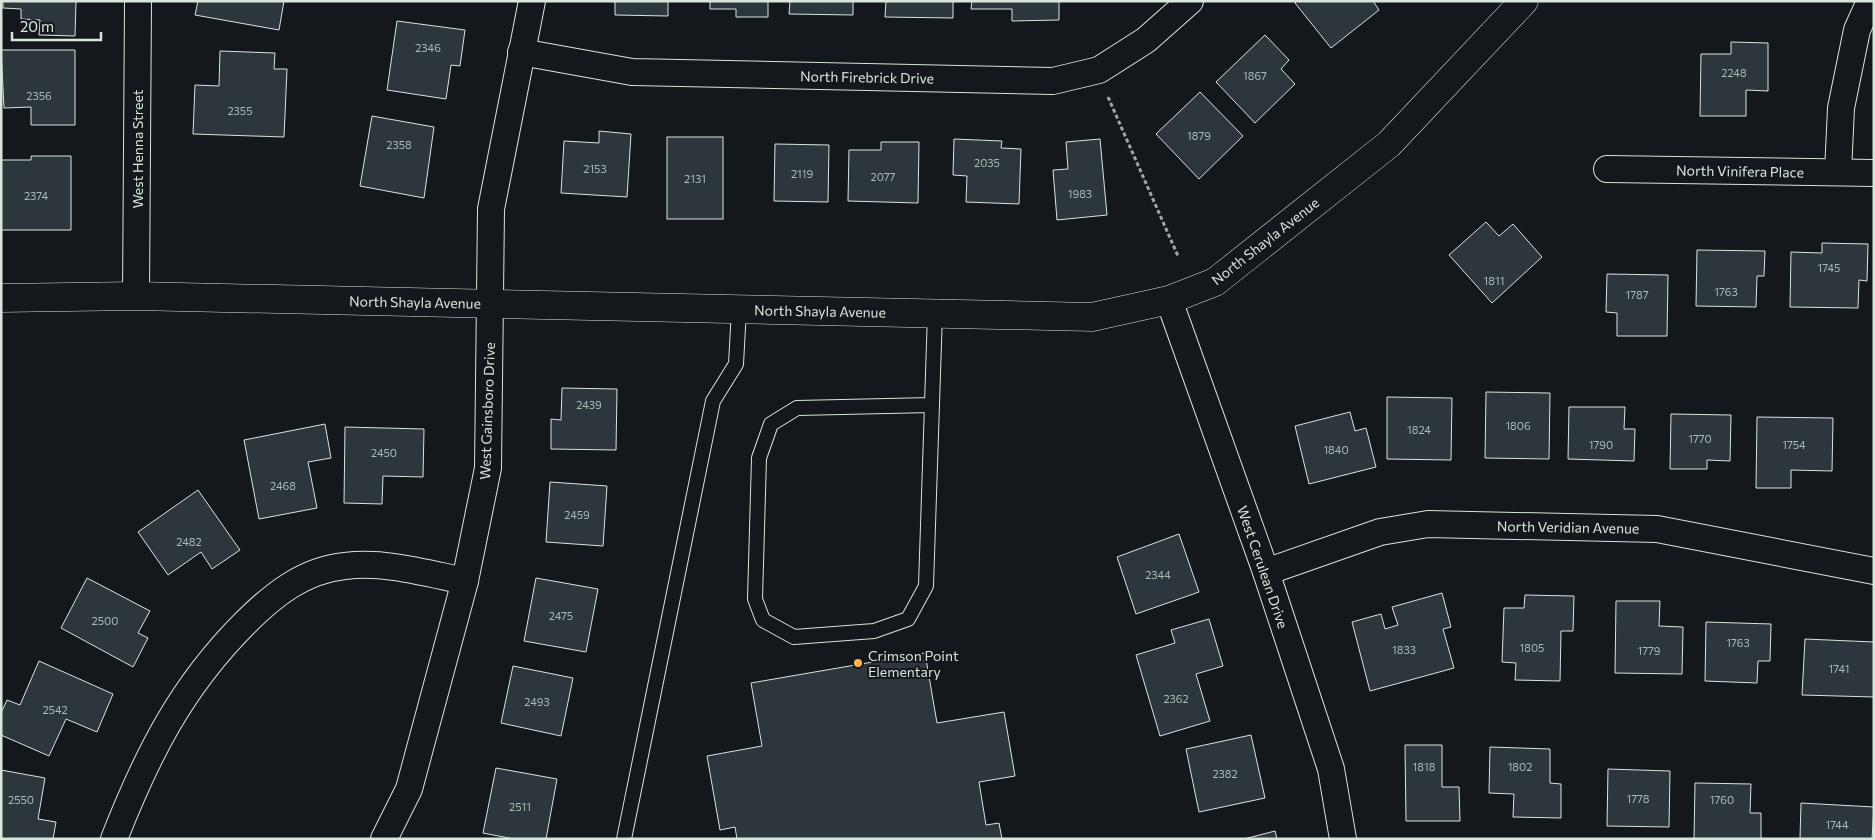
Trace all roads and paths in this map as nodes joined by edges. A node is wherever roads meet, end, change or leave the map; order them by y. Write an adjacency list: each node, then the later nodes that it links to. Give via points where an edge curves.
1 (138, 1): 12 (street, West Henna Street)
2 (532, 1): 6 (street, West Gainsboro Drive)
3 (1190, 1): 6 (street, North Firebrick Drive, via 1146,40 1100,70 1053,81 632,72)
4 (1524, 1): 14 (street, North Shayla Avenue, via 1389,144 1215,282)
5 (1870, 1): 9 (street, via 1856,30 1841,108)
6 (521, 52): 15 (street, West Gainsboro Drive, via 491,209)
7 (1108, 97): 11 (path)
8 (1607, 169): 9 (street, North Vinifera Place)
9 (1838, 172): 10 (street, North Vinifera Place)
10 (1874, 173)
11 (1178, 256)
12 (136, 296): 13 (street, North Shayla Avenue); 15 (street, North Shayla Avenue)
13 (1, 298)
14 (1169, 300): 17 (street, North Shayla Avenue, via 1092,317); 20 (street, West Cerulean Drive)
15 (490, 304): 16 (street, North Shayla Avenue); 21 (street, West Gainsboro Drive, via 488,468)
16 (740, 309): 17 (street, North Shayla Avenue); 24 (lane, via 736,364 713,401)
17 (935, 313): 18 (lane)
18 (932, 405): 18 (lane, via 797,408 771,424 760,458 755,599 762,620 794,637 874,630 908,619 926,586)
19 (1874, 571): 20 (street, North Veridian Avenue, via 1657,529 1428,524 1380,532)
20 (1266, 572): 25 (street, West Cerulean Drive, via 1331,769)
21 (465, 581): 22 (street, via 381,565 344,566 313,573 286,586 220,648 182,696 153,748); 23 (street, West Gainsboro Drive, via 409,788)
22 (114, 839)
23 (384, 839)
24 (624, 839)
25 (1343, 839)

